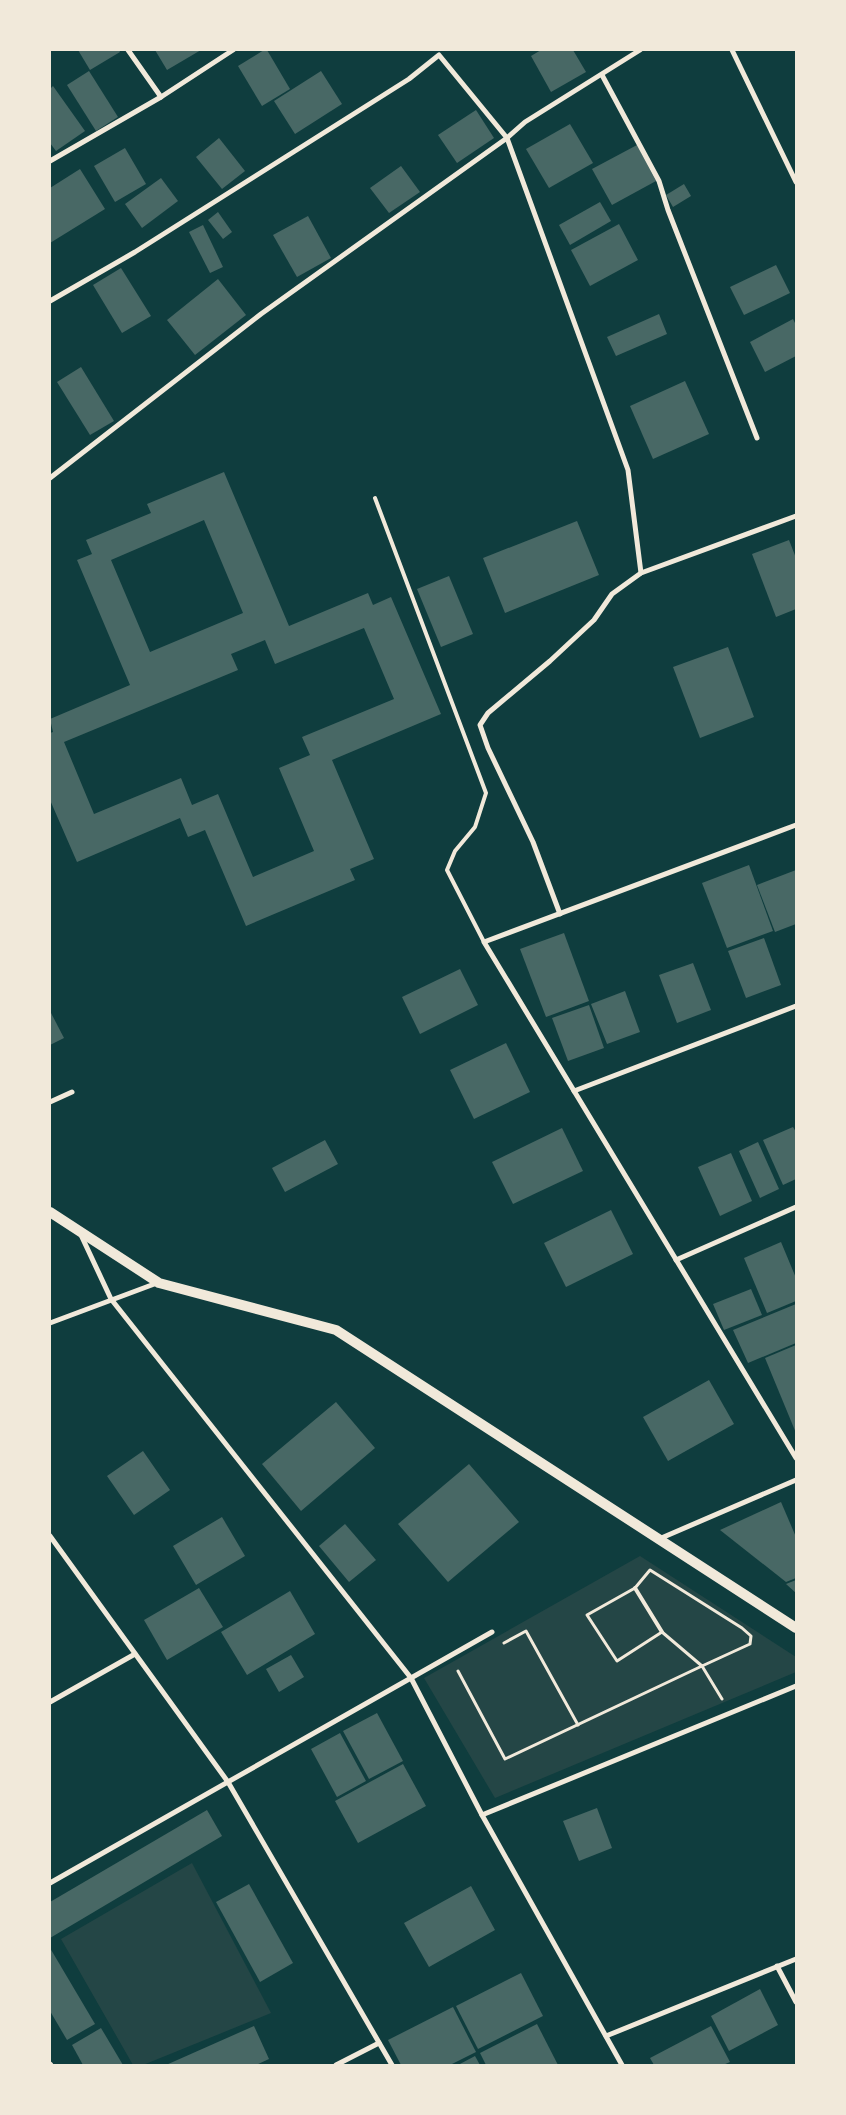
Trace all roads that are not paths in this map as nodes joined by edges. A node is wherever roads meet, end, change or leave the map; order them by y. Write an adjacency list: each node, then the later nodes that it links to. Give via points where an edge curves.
1 (128, 50): 7 (street)
2 (233, 50): 7 (street)
3 (640, 50): 6 (street)
4 (732, 50): 10 (street)
5 (437, 53): 8 (street); 11 (street, via 409,80)
6 (602, 75): 8 (street, via 525,122); 12 (street, via 659,181)
7 (161, 97): 9 (street)
8 (507, 138): 13 (street, via 261,314); 16 (street, via 628,470)
9 (50, 161)
10 (796, 182)
11 (50, 301)
12 (757, 438)
13 (50, 478)
14 (375, 498): 19 (lane, via 486,794 475,827 455,851 447,870)
15 (796, 516): 16 (street)
16 (641, 573): 18 (street, via 612,594 594,620 488,714 480,725 533,842)
17 (796, 826): 18 (street)
18 (560, 914): 19 (street)
19 (484, 942): 21 (street)
20 (796, 1006): 21 (street)
21 (574, 1091): 27 (street)
22 (72, 1092): 23 (street)
23 (50, 1102)
24 (796, 1207): 27 (street)
25 (50, 1212): 26 (main road)
26 (79, 1231): 28 (main road); 29 (street)
27 (676, 1260): 31 (street)
28 (159, 1283): 29 (street); 34 (main road, via 336,1330)
29 (111, 1299): 30 (street); 40 (street)
30 (50, 1323)
31 (796, 1458)
32 (796, 1480): 34 (street)
33 (50, 1536): 39 (street)
34 (658, 1539): 36 (main road)
35 (634, 1588): 38 (lane)
36 (796, 1628)
37 (492, 1632): 40 (street)
38 (662, 1632)
39 (135, 1654): 42 (street); 43 (street)
40 (411, 1678): 43 (street); 44 (street)
41 (796, 1686): 44 (street)
42 (50, 1702)
43 (228, 1782): 45 (street); 50 (street)
44 (482, 1815): 49 (street)
45 (50, 1883)
46 (796, 1959): 47 (street)
47 (777, 1966): 48 (street); 49 (street)
48 (796, 2002)
49 (606, 2036): 53 (street)
50 (379, 2044): 51 (street); 52 (street)
51 (336, 2065)
52 (392, 2065)
53 (622, 2065)

